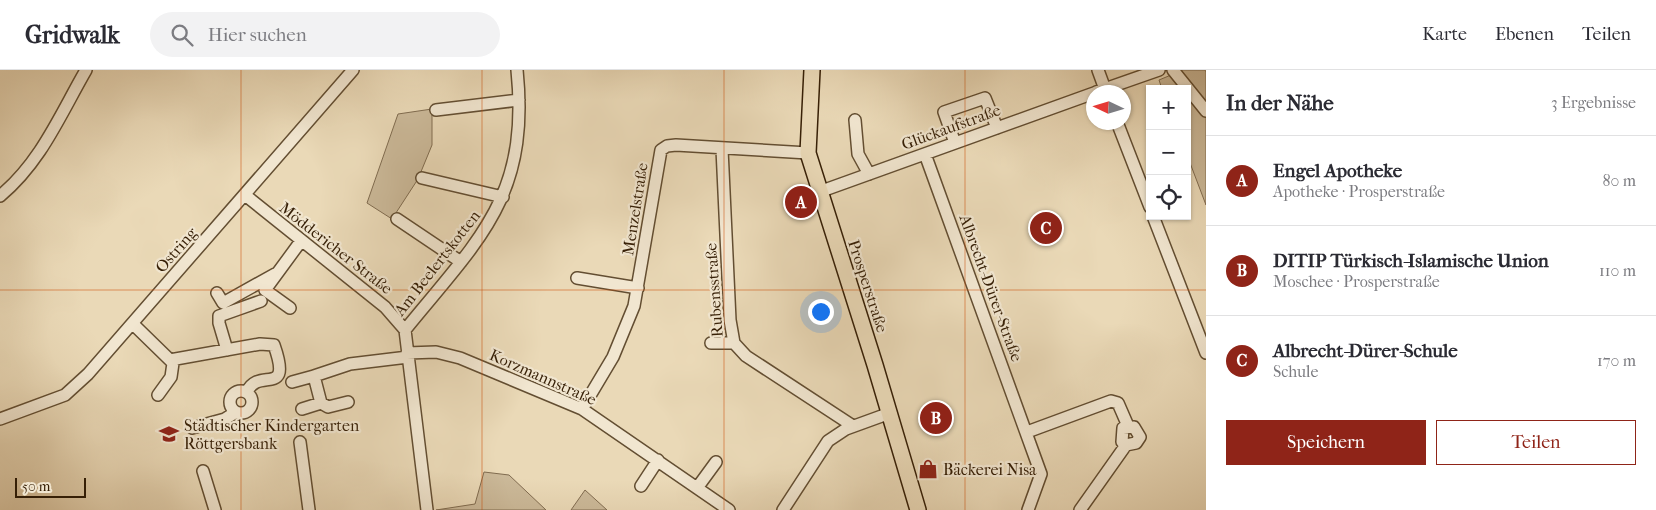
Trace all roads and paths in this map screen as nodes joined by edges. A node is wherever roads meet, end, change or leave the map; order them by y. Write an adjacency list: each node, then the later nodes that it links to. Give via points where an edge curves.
1 (353, 70): 24 (street, Ostring)
2 (517, 70): 11 (street, Am Beelertskotten)
3 (808, 70): 19 (main road, Prosperstraße)
4 (1098, 70): 8 (street)
5 (1159, 70): 9 (street, Glückaufstraße)
6 (1173, 70): 13 (street)
7 (82, 71): 25 (street, via 42,150)
8 (1099, 85)
9 (1119, 85)
10 (1086, 97): 15 (street, Glückaufstraße)
11 (518, 100): 12 (street); 26 (street, Am Beelertskotten, via 520,130)
12 (436, 110)
13 (1206, 111)
14 (855, 120): 21 (street, via 858,154)
15 (997, 128): 17 (street, Glückaufstraße); 17 (street, via 985,98 944,112)
16 (1120, 130): 27 (street)
17 (955, 143): 20 (street, Glückaufstraße)
18 (722, 149): 19 (street, Menzelstraße); 35 (street, Menzelstraße, via 676,145 661,150); 42 (street, Rubensstraße, via 730,320)
19 (808, 153): 23 (main road, Prosperstraße)
20 (925, 154): 21 (street, Glückaufstraße); 59 (street, Albrecht-Dürer-Straße)
21 (869, 174): 23 (street, Glückaufstraße)
22 (422, 178): 26 (street)
23 (819, 192): 55 (main road, Prosperstraße)
24 (245, 195): 30 (street, Möddericher Straße); 40 (street, Ostring)
25 (0, 196)
26 (503, 197): 31 (street, Am Beelertskotten, via 488,228)
27 (1146, 197)
28 (397, 219): 31 (street)
29 (1155, 220): 45 (street)
30 (301, 241): 32 (street); 41 (street, Möddericher Straße, via 385,307)
31 (461, 262): 41 (street, Am Beelertskotten)
32 (278, 272): 36 (street); 39 (street, via 265,290)
33 (577, 278): 35 (street)
34 (240, 280): 36 (street)
35 (638, 288): 54 (street, Menzelstraße, via 613,357)
36 (246, 290): 37 (street, via 224,303)
37 (217, 293)
38 (261, 301): 44 (street, via 219,316)
39 (290, 308)
40 (133, 324): 47 (street); 56 (street, Ostring, via 65,395)
41 (405, 330): 46 (street)
42 (734, 343): 43 (street); 57 (street, Rubensstraße, via 751,359)
43 (711, 344)
44 (227, 350): 47 (street); 58 (street, via 274,344 280,373 254,384 246,392 234,394 231,406 236,412 226,419)
45 (1206, 352)
46 (407, 355): 48 (street, via 350,364); 54 (street, Korzmannstraße, via 436,352 460,358); 68 (street)
47 (172, 361): 50 (street, via 171,377)
48 (314, 376): 49 (street); 52 (street)
49 (292, 382)
50 (158, 395)
51 (348, 402): 52 (street, via 328,407)
52 (321, 403): 53 (street)
53 (302, 409)
54 (582, 409): 61 (street, Korzmannstraße)
55 (890, 413): 57 (street); 71 (main road, Prosperstraße)
56 (0, 419)
57 (853, 426): 70 (street, via 828,442)
58 (192, 428)
59 (1027, 432): 72 (street, Albrecht-Dürer-Straße, via 1041,474); 73 (street, via 1110,401 1118,403 1128,426 1134,427 1140,437 1136,443 1126,445)
60 (300, 442): 66 (street)
61 (658, 460): 64 (street); 65 (street, Korzmannstraße)
62 (716, 462): 65 (street)
63 (204, 471): 67 (street)
64 (641, 486)
65 (697, 488): 69 (street, Korzmannstraße)
66 (308, 509)
67 (216, 510)
68 (427, 510)
69 (729, 510)
70 (783, 510)
71 (918, 510)
72 (1028, 510)
73 (1080, 510)

